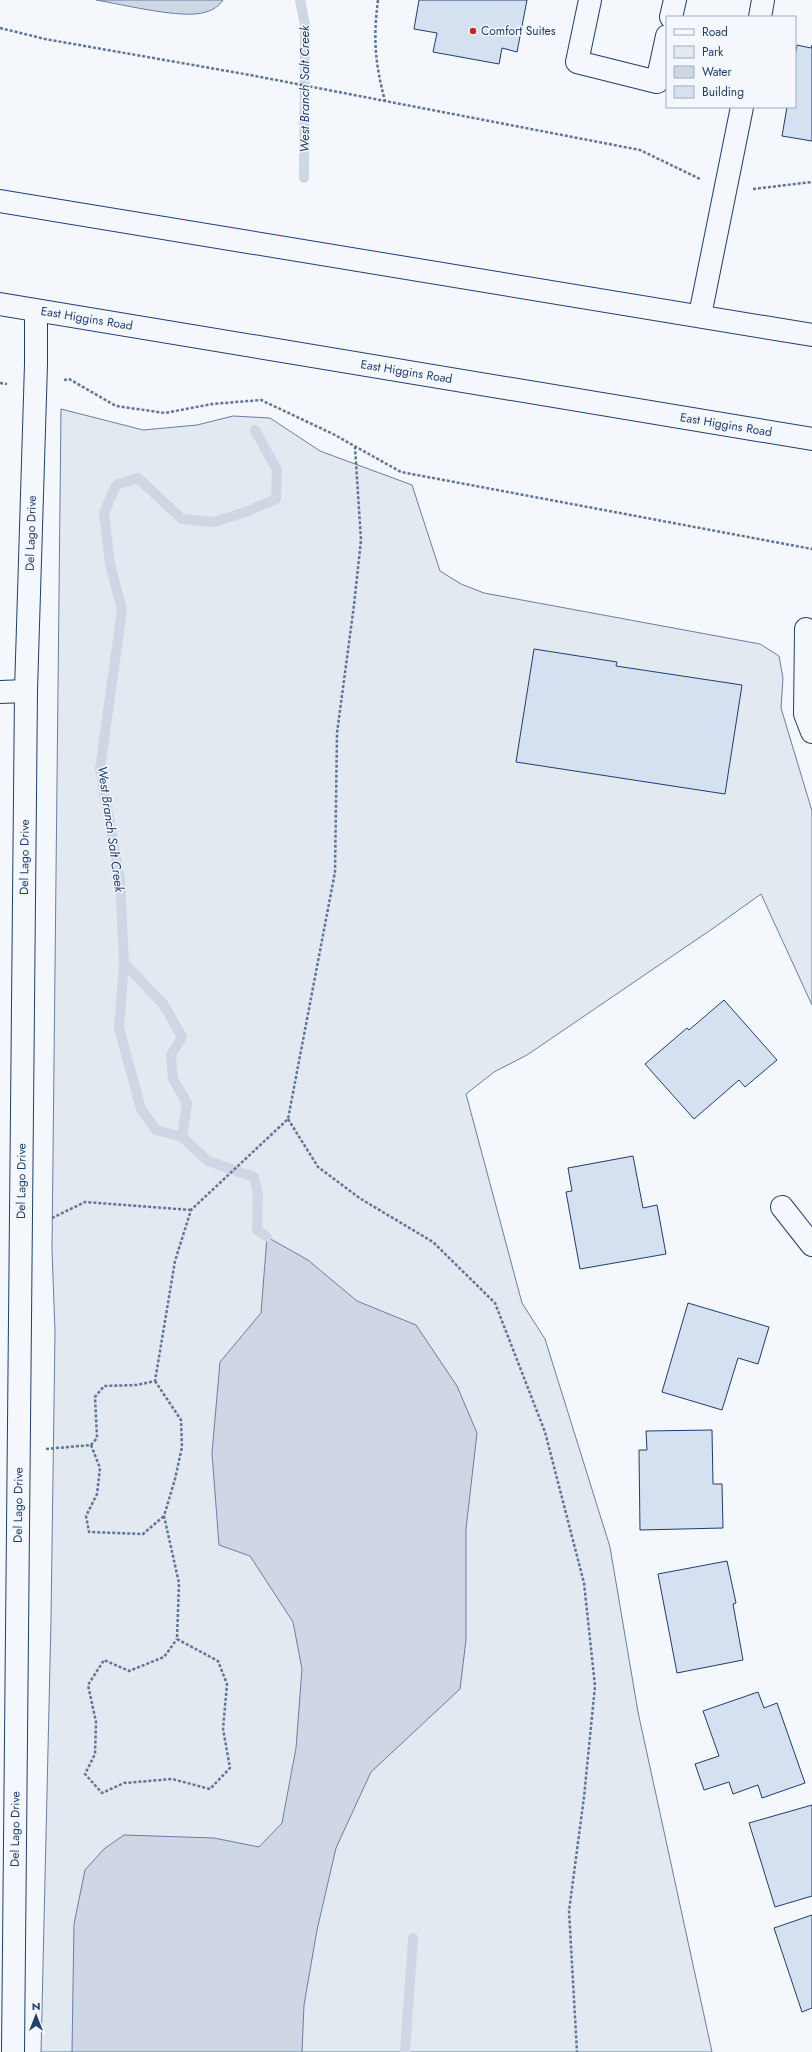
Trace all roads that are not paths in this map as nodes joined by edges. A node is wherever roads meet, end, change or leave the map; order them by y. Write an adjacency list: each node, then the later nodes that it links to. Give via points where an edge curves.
1 (590, 0): 6 (street, via 577,62 657,82)
2 (675, 0): 4 (street)
3 (763, 0): 5 (street)
4 (671, 16)
5 (760, 16)
6 (666, 41)
7 (742, 108): 11 (street)
8 (0, 201): 11 (street)
9 (0, 304): 10 (street, East Higgins Road)
10 (36, 311): 13 (street, East Higgins Road); 15 (street, Del Lago Drive)
11 (700, 315): 12 (street)
12 (812, 335)
13 (812, 439)
14 (806, 629): 17 (street, via 805,714)
15 (26, 690): 16 (street); 20 (street, Del Lago Drive)
16 (0, 692)
17 (812, 732)
18 (782, 1206): 19 (street)
19 (812, 1246)
20 (10, 1452): 21 (street, Del Lago Drive)
21 (7, 1756): 22 (street, Del Lago Drive)
22 (13, 2052)

